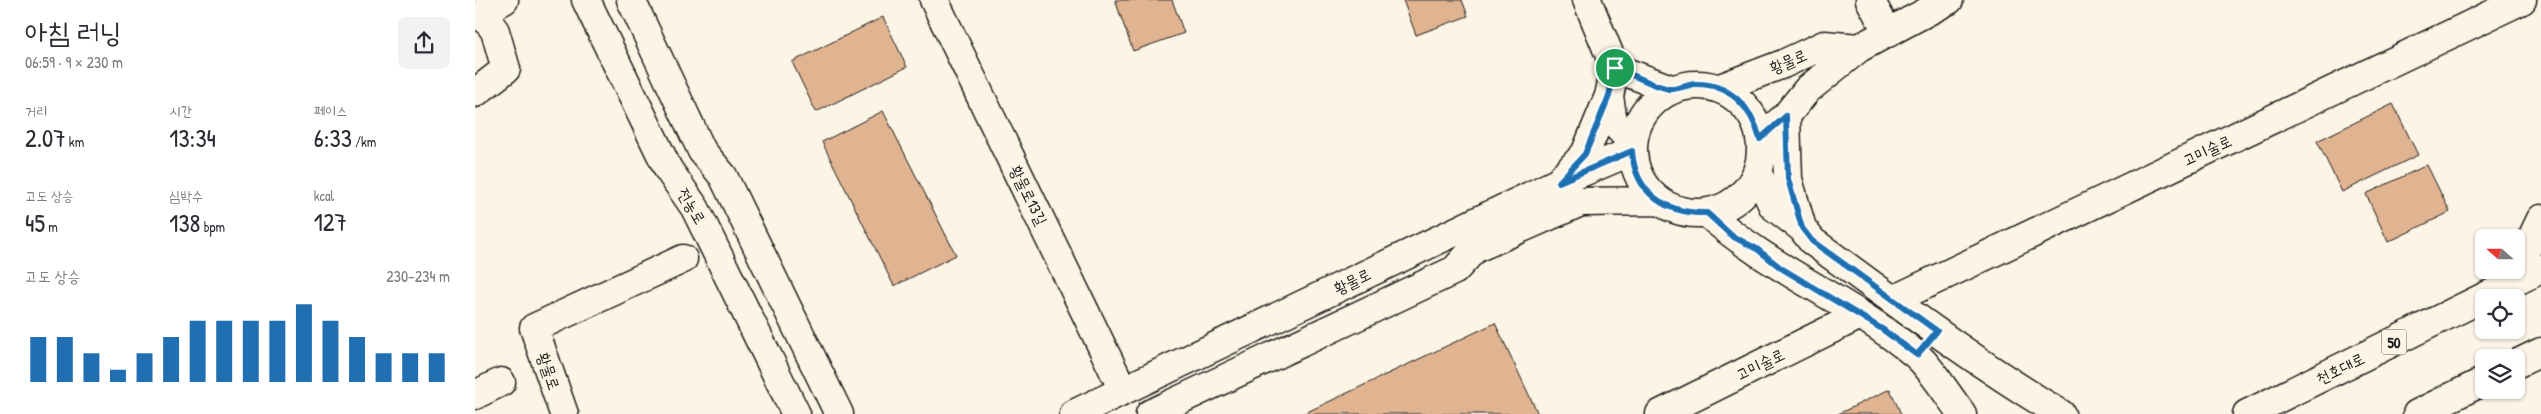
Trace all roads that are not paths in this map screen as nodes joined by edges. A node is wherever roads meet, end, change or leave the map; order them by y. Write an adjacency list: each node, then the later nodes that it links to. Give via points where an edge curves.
1 (586, 0): 39 (street, 전농로, via 668,169 695,208)
2 (631, 0): 40 (street, via 702,151 723,176)
3 (934, 0): 36 (street, 황물로13길)
4 (1588, 0): 11 (street)
5 (1870, 0): 9 (street)
6 (1949, 0): 9 (street, 황물로)
7 (2522, 0): 28 (street, 고미술로)
8 (487, 10): 14 (street, via 506,69)
9 (1887, 33): 10 (street, 황물로)
10 (1859, 48): 12 (street, 황물로, via 1824,45); 16 (street, 황물로, via 1807,90)
11 (1615, 68): 13 (street); 15 (street)
12 (1720, 88): 13 (street, via 1704,84); 17 (street, via 1747,108)
13 (1671, 89): 18 (street, via 1644,110 1636,125)
14 (475, 93)
15 (1609, 96): 18 (street, via 1613,122); 20 (street, via 1585,154)
16 (1786, 116): 17 (street, 황물로); 24 (street, via 1788,179)
17 (1760, 139): 19 (street, via 1761,156)
18 (1632, 146): 20 (street, 황물로); 21 (street, via 1638,175 1646,190)
19 (1757, 172): 22 (street, via 1737,199); 24 (street, via 1773,206)
20 (1559, 182): 36 (street, 황물로)
21 (1658, 201): 22 (street, via 1673,210); 42 (street, 황물로, via 1581,202 1474,249 1455,270)
22 (1707, 213): 29 (street, via 1732,236)
23 (2541, 219): 27 (street)
24 (1802, 228): 28 (street, via 1812,241)
25 (683, 258): 38 (street, 황물로, via 534,328)
26 (2541, 269): 27 (street, 천호대로 / 50)
27 (2510, 284): 46 (street, 천호대로 / 50)
28 (1893, 300): 30 (street)
29 (1860, 316): 32 (street); 43 (street, 고미술로)
30 (1937, 331): 32 (street); 45 (street, via 2008,383)
31 (2541, 352): 33 (street)
32 (1917, 355): 44 (street)
33 (2525, 360)
34 (501, 382): 37 (street)
35 (2475, 385): 47 (street)
36 (1123, 390): 41 (street, 황물로)
37 (475, 395)
38 (564, 414)
39 (796, 414)
40 (839, 414)
41 (1074, 414)
42 (1150, 414)
43 (1660, 414)
44 (1962, 414)
45 (2061, 414)
46 (2247, 414)
47 (2417, 414)

